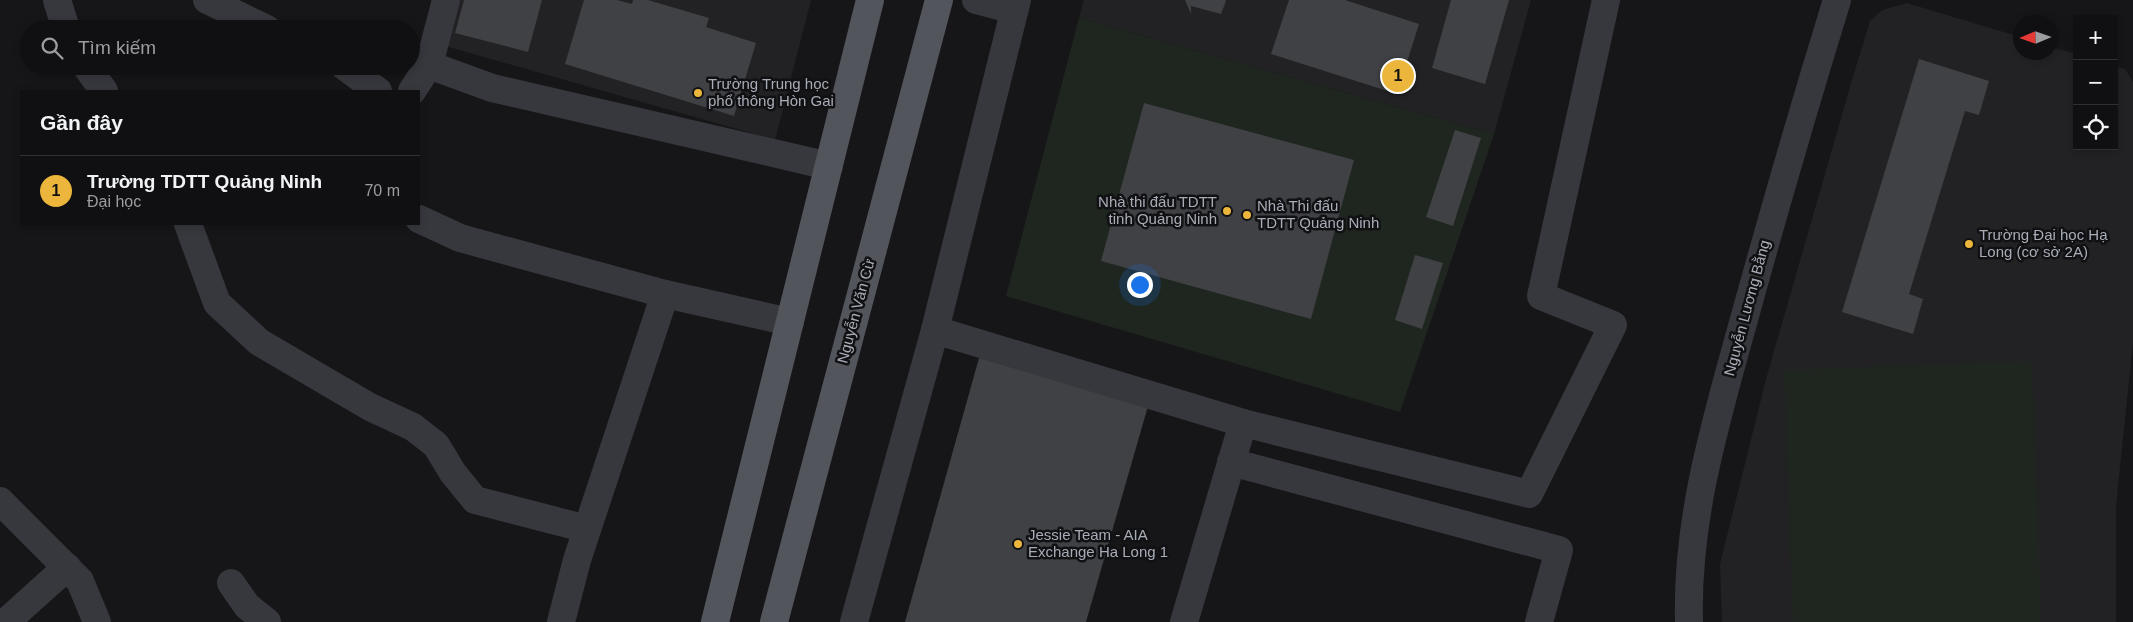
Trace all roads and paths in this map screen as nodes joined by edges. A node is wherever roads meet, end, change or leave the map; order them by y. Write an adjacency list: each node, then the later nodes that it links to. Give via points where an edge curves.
1 (57, 0): 10 (street)
2 (207, 0): 11 (street)
3 (446, 0): 12 (street)
4 (870, 0): 18 (main road)
5 (939, 0): 35 (main road, Nguyễn Văn Cừ)
6 (976, 0): 9 (street)
7 (1606, 0): 24 (street, via 1541,296 1614,325 1529,494)
8 (1837, 0): 39 (street, Nguyễn Lương Bằng, via 1789,157 1716,420 1697,505 1688,597)
9 (1016, 5): 23 (street)
10 (63, 20)
11 (248, 20)
12 (429, 65): 17 (street); 18 (street, via 492,88)
13 (92, 75): 15 (street)
14 (356, 75): 16 (street)
15 (103, 90)
16 (377, 90)
17 (413, 90)
18 (829, 166): 22 (main road)
19 (420, 219): 21 (street, via 460,238)
20 (188, 225): 27 (street, via 217,304 259,342 370,407 413,427 436,445 475,500)
21 (665, 294): 22 (street); 27 (street)
22 (790, 322): 34 (main road)
23 (934, 330): 24 (street); 36 (street)
24 (1243, 423): 25 (street)
25 (1232, 462): 37 (street); 38 (street, via 1558,550)
26 (0, 501): 28 (street)
27 (587, 529): 33 (street)
28 (67, 567): 30 (street); 31 (street, via 80,580)
29 (231, 583): 32 (street, via 247,606)
30 (6, 622)
31 (97, 622)
32 (267, 622)
33 (561, 622)
34 (715, 622)
35 (774, 622)
36 (854, 622)
37 (1184, 622)
38 (1539, 622)
39 (1689, 622)

